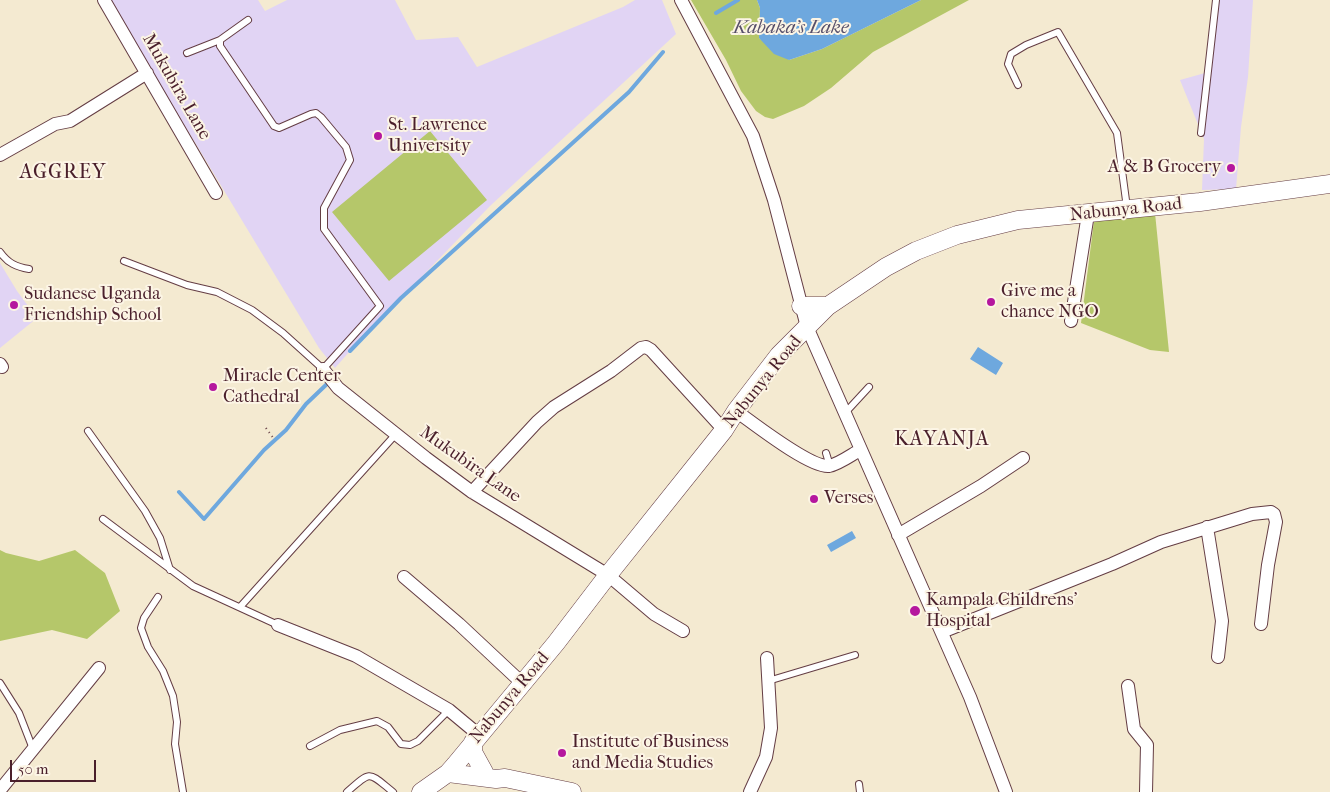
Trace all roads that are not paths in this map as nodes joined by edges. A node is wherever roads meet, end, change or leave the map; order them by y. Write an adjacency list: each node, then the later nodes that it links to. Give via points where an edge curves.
1 (104, 0): 7 (street, Mukubira Lane)
2 (681, 0): 18 (street, via 753,136 774,200)
3 (1216, 0): 9 (lane)
4 (248, 20): 5 (lane)
5 (220, 40): 6 (lane); 22 (lane, via 220,46 274,126 279,128 316,113 346,148 350,160 324,208 324,229 380,306)
6 (186, 53)
7 (147, 73): 10 (street, via 70,121 55,124); 12 (street, Mukubira Lane)
8 (1018, 85): 13 (lane, via 1008,64 1011,54 1058,32 1117,133)
9 (1201, 133)
10 (0, 154)
11 (1330, 184): 13 (main road, Nabunya Road)
12 (216, 193)
13 (1127, 210): 14 (main road, Nabunya Road)
14 (1088, 214): 19 (main road, Nabunya Road, via 1018,220 957,235 886,267); 20 (street)
15 (0, 252): 17 (lane, via 17,267)
16 (124, 261): 22 (lane, via 187,285 217,292 252,310)
17 (29, 269)
18 (801, 306): 19 (main road); 21 (street)
19 (828, 306): 21 (main road, Nabunya Road)
20 (1071, 321)
21 (807, 328): 24 (main road, Nabunya Road, via 779,355); 25 (street)
22 (323, 369): 28 (street, Mukubira Lane, via 338,388)
23 (869, 387): 25 (lane)
24 (736, 411): 26 (main road, Nabunya Road); 32 (street, via 784,445 815,462)
25 (844, 414): 29 (street)
26 (724, 430): 33 (street, via 651,350 640,348 537,422); 38 (main road, Nabunya Road)
27 (88, 431): 37 (lane, via 145,511 160,538)
28 (396, 434): 33 (street, Mukubira Lane); 41 (lane)
29 (860, 450): 32 (street); 36 (street)
30 (826, 453): 32 (lane)
31 (1023, 458): 36 (street)
32 (830, 466)
33 (472, 492): 38 (street, Mukubira Lane)
34 (103, 519): 37 (lane)
35 (1206, 527): 42 (street, via 1265,512 1274,514 1276,522); 45 (street, via 1161,542); 47 (street, via 1222,621)
36 (898, 535): 45 (street)
37 (171, 571): 41 (lane, via 192,586)
38 (608, 575): 44 (street, Mukubira Lane, via 654,614); 52 (main road, Nabunya Road)
39 (404, 577): 52 (street)
40 (158, 597): 62 (lane, via 140,628 173,696 177,722 175,744)
41 (240, 607): 43 (lane)
42 (1261, 624)
43 (278, 625): 54 (street, via 356,656)
44 (683, 631)
45 (942, 632): 68 (street)
46 (856, 655): 50 (lane)
47 (1218, 657)
48 (767, 658): 50 (street)
49 (99, 668): 57 (street)
50 (768, 682): 66 (street, via 771,728 766,756)
51 (0, 683): 57 (lane, via 19,713)
52 (522, 684): 55 (main road, Nabunya Road)
53 (1128, 686): 69 (street, via 1134,729 1148,745)
54 (449, 710): 55 (street); 56 (lane, via 410,745 401,744 388,727 377,721 340,730)
55 (476, 739): 58 (main road, via 473,752); 59 (main road, Nabunya Road)
56 (310, 746)
57 (33, 749): 61 (street)
58 (477, 774): 59 (main road); 59 (main road); 65 (main road, via 497,774)
59 (440, 781)
60 (859, 784): 67 (lane)
61 (0, 790)
62 (183, 792)
63 (348, 792): 64 (lane, via 365,776)
64 (393, 792)
65 (572, 792)
66 (750, 792)
67 (860, 792)
68 (1006, 792)
69 (1146, 792)

